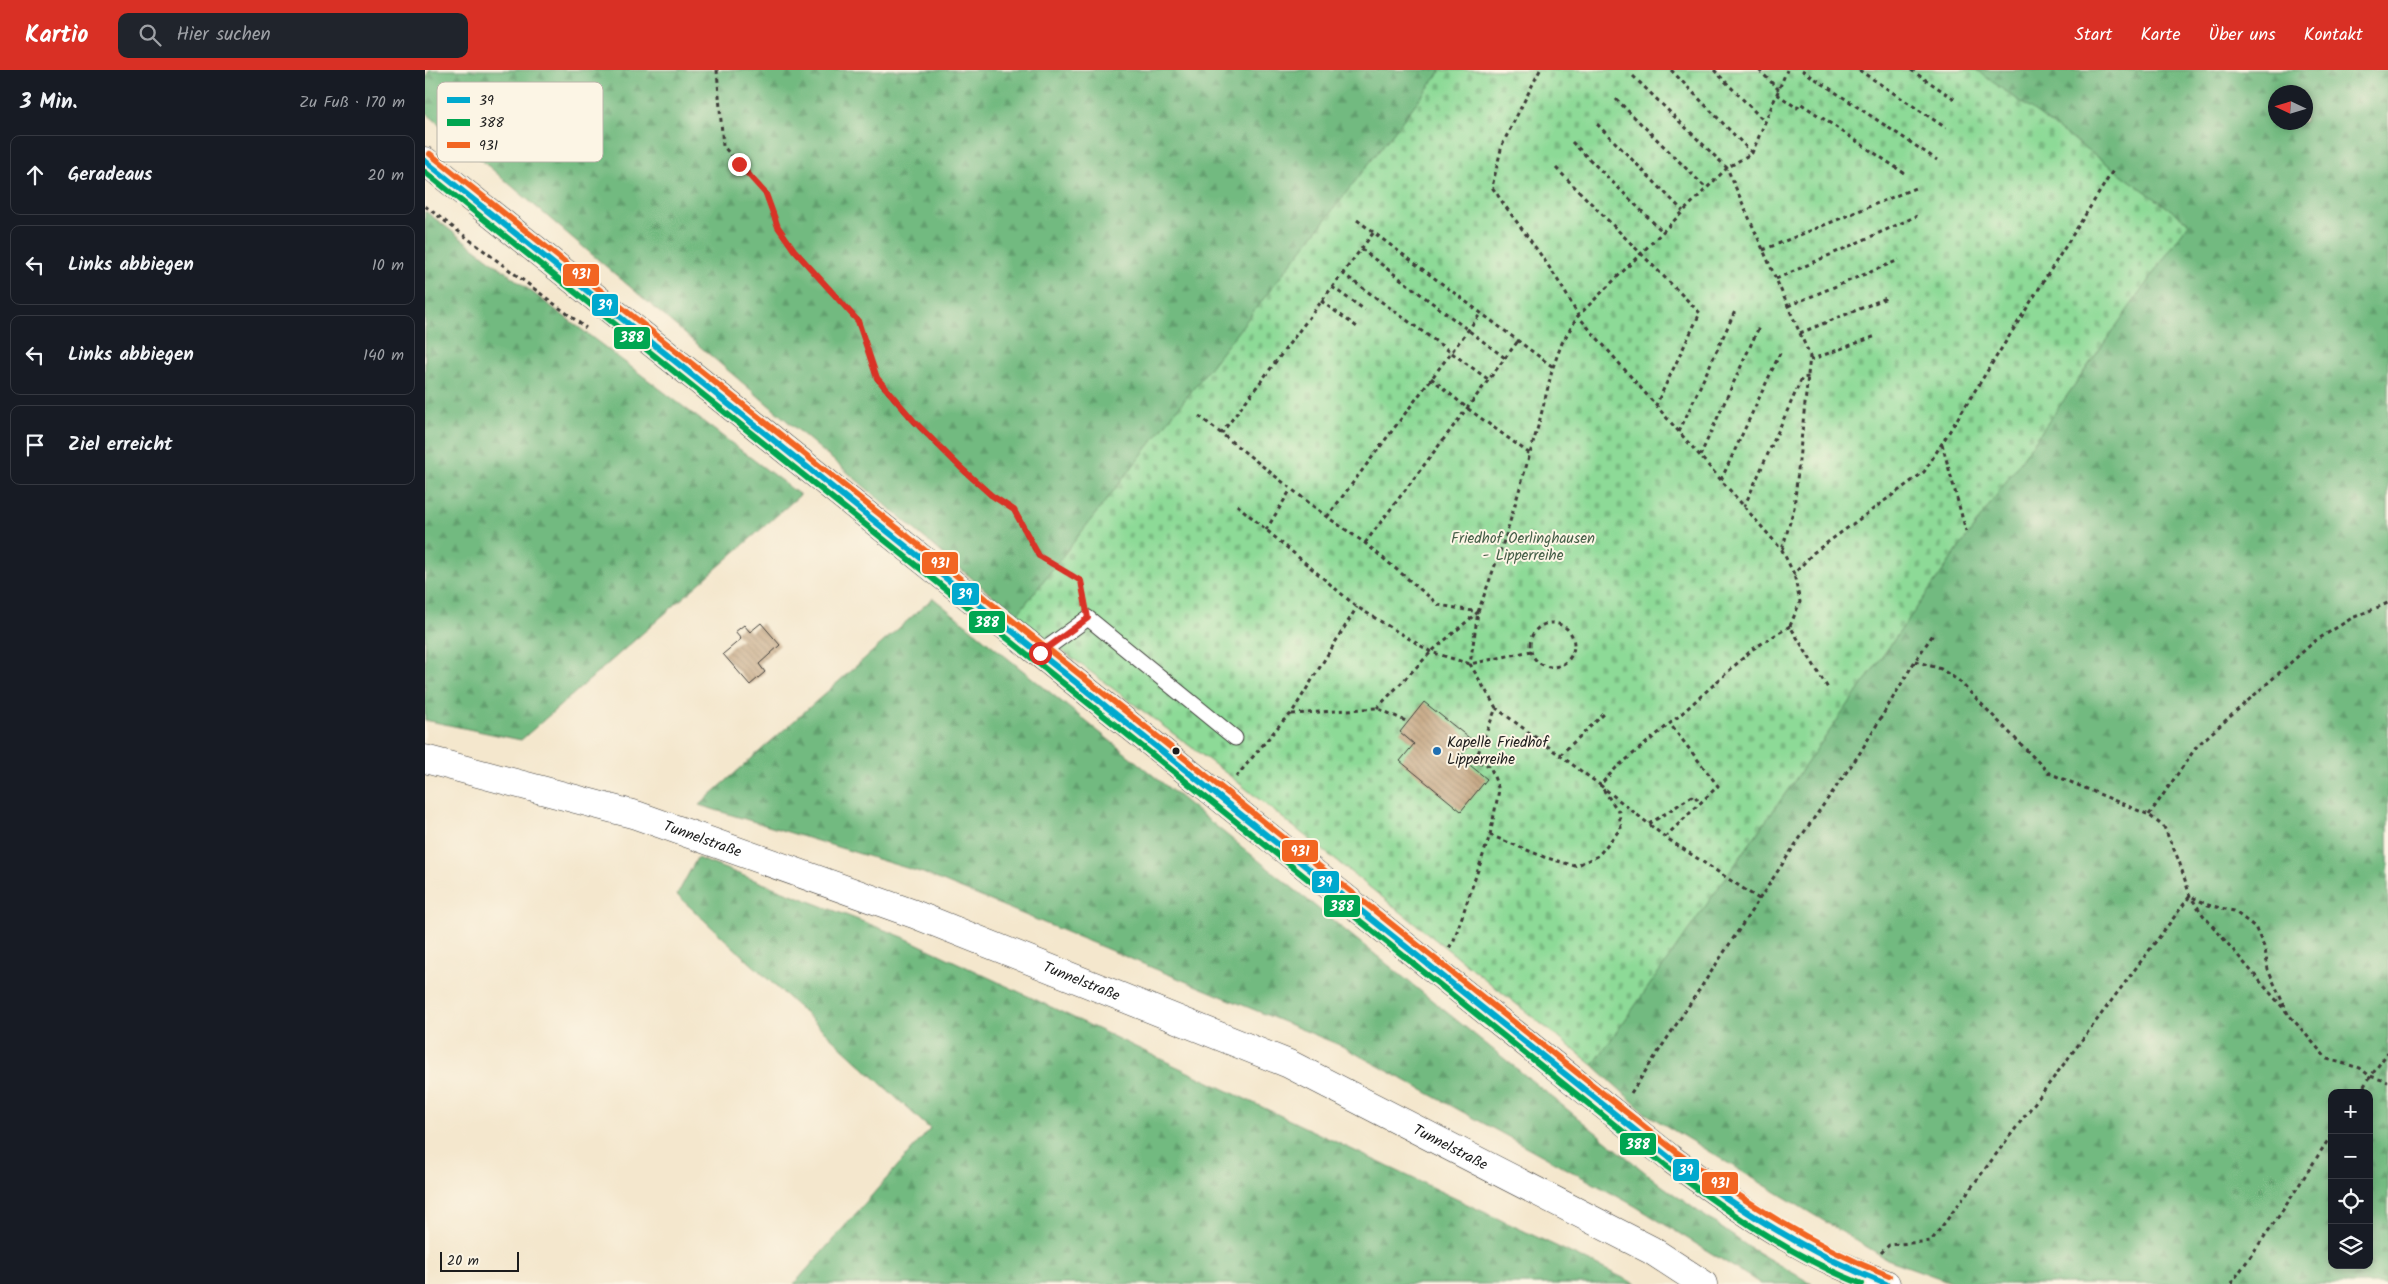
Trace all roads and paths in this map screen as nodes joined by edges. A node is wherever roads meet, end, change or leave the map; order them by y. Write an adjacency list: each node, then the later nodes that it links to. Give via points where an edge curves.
1 (717, 70): 82 (path, via 723,146 766,194 778,227 794,250 858,321 877,378 960,467 991,495 1014,510 1039,556 1081,581)
2 (1540, 70): 46 (path, via 1502,145 1491,187 1540,252 1565,290)
3 (1671, 70): 19 (path)
4 (1714, 70): 15 (path)
5 (1759, 70): 11 (path)
6 (1787, 70): 11 (path)
7 (1802, 70): 20 (path)
8 (1859, 70): 17 (path)
9 (1911, 70): 14 (path)
10 (1633, 76): 23 (path)
11 (1779, 90): 12 (path)
12 (1777, 94): 15 (path); 25 (path, via 1797,108 1799,103)
13 (1616, 99): 26 (path)
14 (1957, 100)
15 (1765, 122): 19 (path)
16 (1597, 124): 28 (path)
17 (1946, 128)
18 (1572, 142): 32 (path)
19 (1752, 153): 23 (path)
20 (1937, 160)
21 (425, 161): 87 (street)
22 (1555, 168): 35 (path)
23 (1727, 168): 26 (path); 34 (path)
24 (2114, 169): 66 (path)
25 (1904, 173)
26 (1707, 188): 28 (path)
27 (1915, 188): 34 (path)
28 (1683, 211): 32 (path)
29 (1917, 216): 38 (path)
30 (1357, 220): 31 (path)
31 (1374, 232): 33 (path); 45 (path)
32 (1663, 232): 35 (path)
33 (1361, 249): 37 (path); 49 (path)
34 (1763, 250): 38 (path)
35 (1640, 254): 46 (path); 61 (path, via 1700,313)
36 (1899, 260): 42 (path)
37 (1342, 273): 39 (path); 53 (path)
38 (1776, 279): 42 (path)
39 (1332, 287): 41 (path); 43 (path)
40 (1889, 297): 50 (path)
41 (1321, 301): 48 (path); 65 (path)
42 (1788, 306): 50 (path)
43 (1365, 310)
44 (1736, 310): 64 (path)
45 (1481, 313): 49 (path); 52 (path)
46 (1577, 316): 57 (path, via 1562,342); 61 (path)
47 (1759, 327): 68 (path)
48 (1360, 329)
49 (1468, 329): 53 (path); 55 (path)
50 (1800, 333): 56 (path)
51 (1877, 336): 56 (path)
52 (1518, 341): 55 (path); 57 (path)
53 (1451, 351): 59 (path); 60 (path)
54 (1781, 351): 69 (path)
55 (1505, 358): 60 (path)
56 (1810, 360): 58 (path)
57 (1553, 367): 67 (path)
58 (1809, 377): 72 (path, via 1802,378); 77 (path, via 1794,508)
59 (1431, 378): 62 (path); 73 (path)
60 (1489, 380): 62 (path)
61 (1656, 405): 64 (path)
62 (1467, 408): 67 (path); 76 (path)
63 (1199, 416): 65 (path)
64 (1679, 432): 68 (path)
65 (1221, 434): 70 (path)
66 (1942, 444): 75 (path); 78 (path, via 1924,472 1813,553)
67 (1530, 454): 81 (path, via 1506,535)
68 (1700, 456): 69 (path)
69 (1721, 480): 72 (path)
70 (1291, 489): 73 (path); 74 (path)
71 (1237, 505): 74 (path)
72 (1744, 506): 77 (path)
73 (1327, 517): 76 (path)
74 (1266, 530): 80 (path)
75 (1966, 531)
76 (1365, 543): 81 (path, via 1439,604)
77 (1782, 550): 78 (path)
78 (1794, 574): 83 (path, via 1800,602)
79 (2388, 603): 103 (path, via 2352,618 2315,642 2197,746)
80 (1357, 607): 86 (path); 94 (path)
81 (1478, 612): 86 (path); 89 (path)
82 (1088, 618): 87 (lane); 97 (lane)
83 (1790, 626): 90 (path); 96 (path, via 1753,649)
84 (1934, 634): 88 (path)
85 (1531, 650): 85 (path, via 1539,662 1552,667 1570,658 1575,645 1564,626 1549,622 1542,624 1532,635); 89 (path)
86 (1431, 652): 89 (path); 91 (path)
87 (1040, 653): 101 (street)
88 (1915, 661): 103 (path, via 1941,670 1959,681 2049,773); 108 (path, via 1858,756)
89 (1470, 664): 92 (path)
90 (1829, 690)
91 (1377, 708): 94 (path); 95 (path)
92 (1496, 708): 98 (path); 105 (path, via 1475,761 1490,766 1499,790)
93 (1605, 712): 98 (path)
94 (1291, 714): 101 (path)
95 (1408, 722)
96 (1670, 724): 100 (path); 102 (path, via 1718,786)
97 (1235, 738)
98 (1560, 754): 100 (path)
99 (425, 759): 118 (street, Tunnelstraße, via 645,819 914,914 1289,1064 1651,1250)
100 (1600, 785): 104 (path); 105 (path, via 1619,812 1621,828 1597,856 1575,866)
101 (1219, 796): 109 (street)
102 (1700, 803): 104 (path, via 1694,795); 106 (path)
103 (2149, 815): 107 (path, via 2163,827 2179,861)
104 (1649, 824): 106 (path)
105 (1490, 835): 109 (path, via 1454,940)
106 (1665, 837): 108 (path)
107 (2190, 896): 110 (path); 110 (path, via 2208,905 2234,911 2255,927 2265,950 2268,970); 117 (path, via 1931,1241 1889,1245)
108 (1759, 899): 115 (path)
109 (1434, 970): 115 (street)
110 (2288, 1014): 112 (path, via 2327,1059 2360,1068)
111 (2388, 1052): 112 (path)
112 (2370, 1076): 113 (path); 114 (path)
113 (2388, 1082)
114 (2362, 1089)
115 (1617, 1115): 117 (street, via 1755,1220)
116 (2328, 1140): 120 (path)
117 (1861, 1275): 119 (street)
118 (1703, 1284)
119 (1886, 1284)
120 (2231, 1284)

